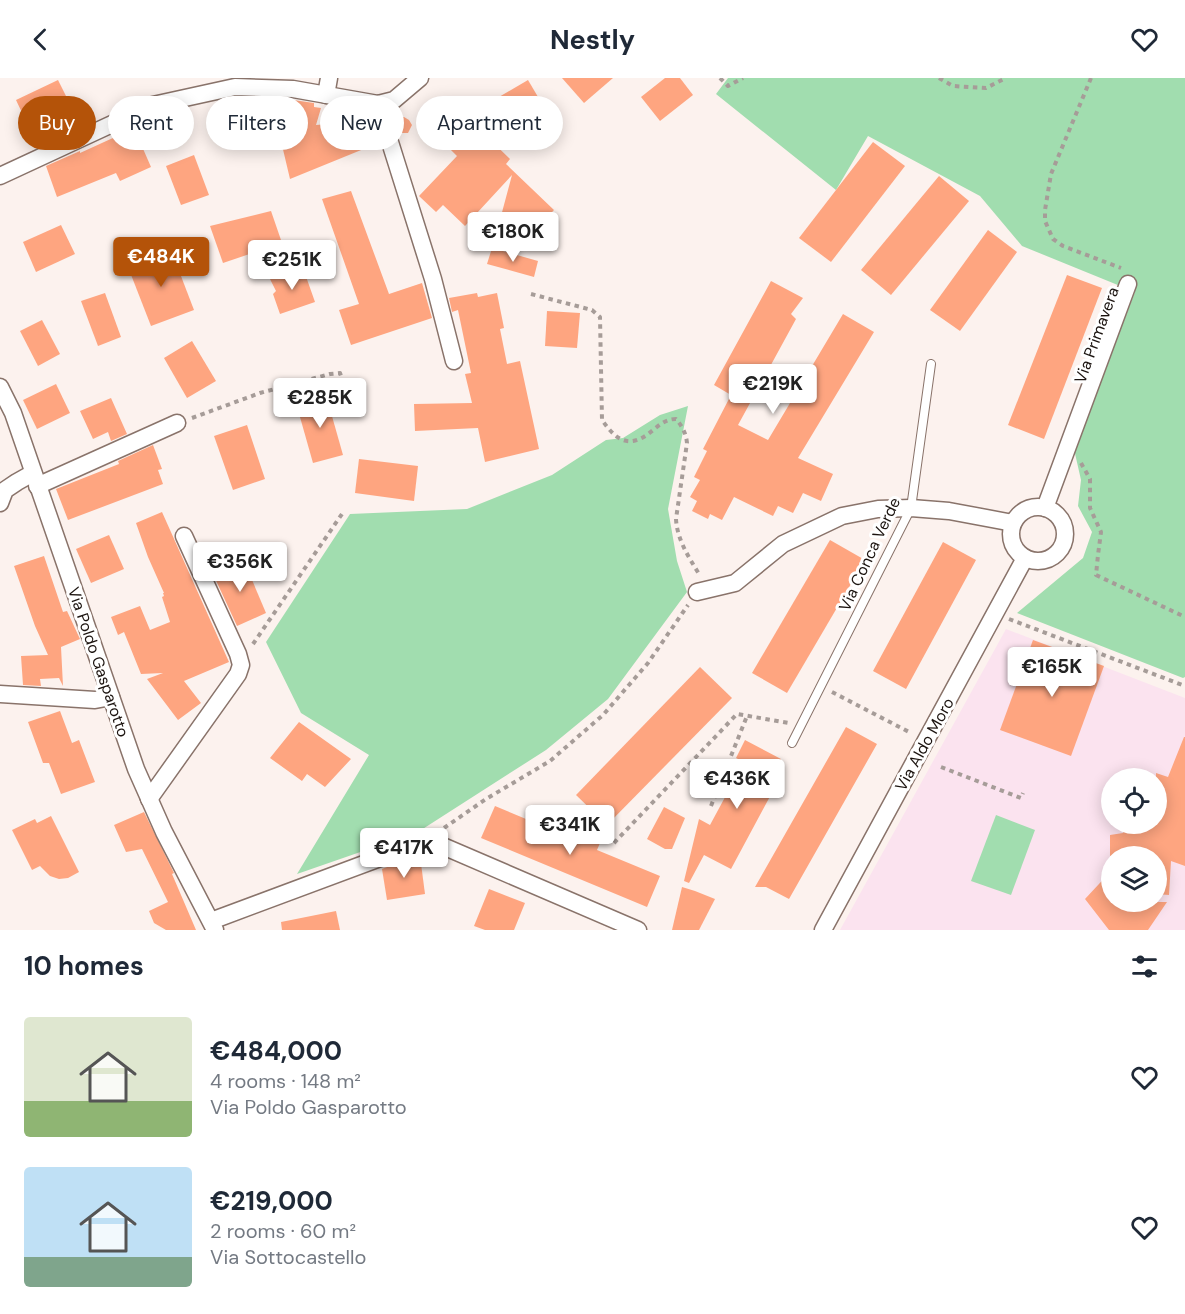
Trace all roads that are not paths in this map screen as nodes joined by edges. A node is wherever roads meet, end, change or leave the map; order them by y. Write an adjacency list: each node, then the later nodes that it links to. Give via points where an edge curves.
1 (329, 78): 3 (street)
2 (420, 78): 5 (street)
3 (326, 95): 4 (street); 7 (street, via 235,87 153,105)
4 (332, 96)
5 (399, 96)
6 (392, 150): 9 (street)
7 (0, 176)
8 (1128, 284): 16 (street)
9 (454, 361)
10 (930, 364): 15 (lane, Via Conca Verde)
11 (0, 387): 13 (street, Via Poldo Gasparotto, via 13,413)
12 (177, 423): 13 (street)
13 (35, 480): 14 (street, via 16,482 5,490); 22 (street, Via Poldo Gasparotto)
14 (0, 503)
15 (911, 508): 17 (street); 20 (street, via 842,516 783,544 735,583); 23 (lane, Via Conca Verde)
16 (1045, 508): 17 (street, via 1030,508); 19 (street, via 1054,512 1064,526 1063,544 1059,552 1043,561)
17 (1013, 523): 19 (street, via 1011,539)
18 (184, 536): 24 (street, via 241,665)
19 (1025, 558): 27 (street, Via Aldo Moro)
20 (703, 591)
21 (0, 694): 22 (street)
22 (111, 697): 24 (street, Via Poldo Gasparotto)
23 (792, 743)
24 (149, 799): 25 (street, Via Poldo Gasparotto)
25 (213, 925): 26 (street, via 423,842 438,844)
26 (638, 930)
27 (823, 930)

